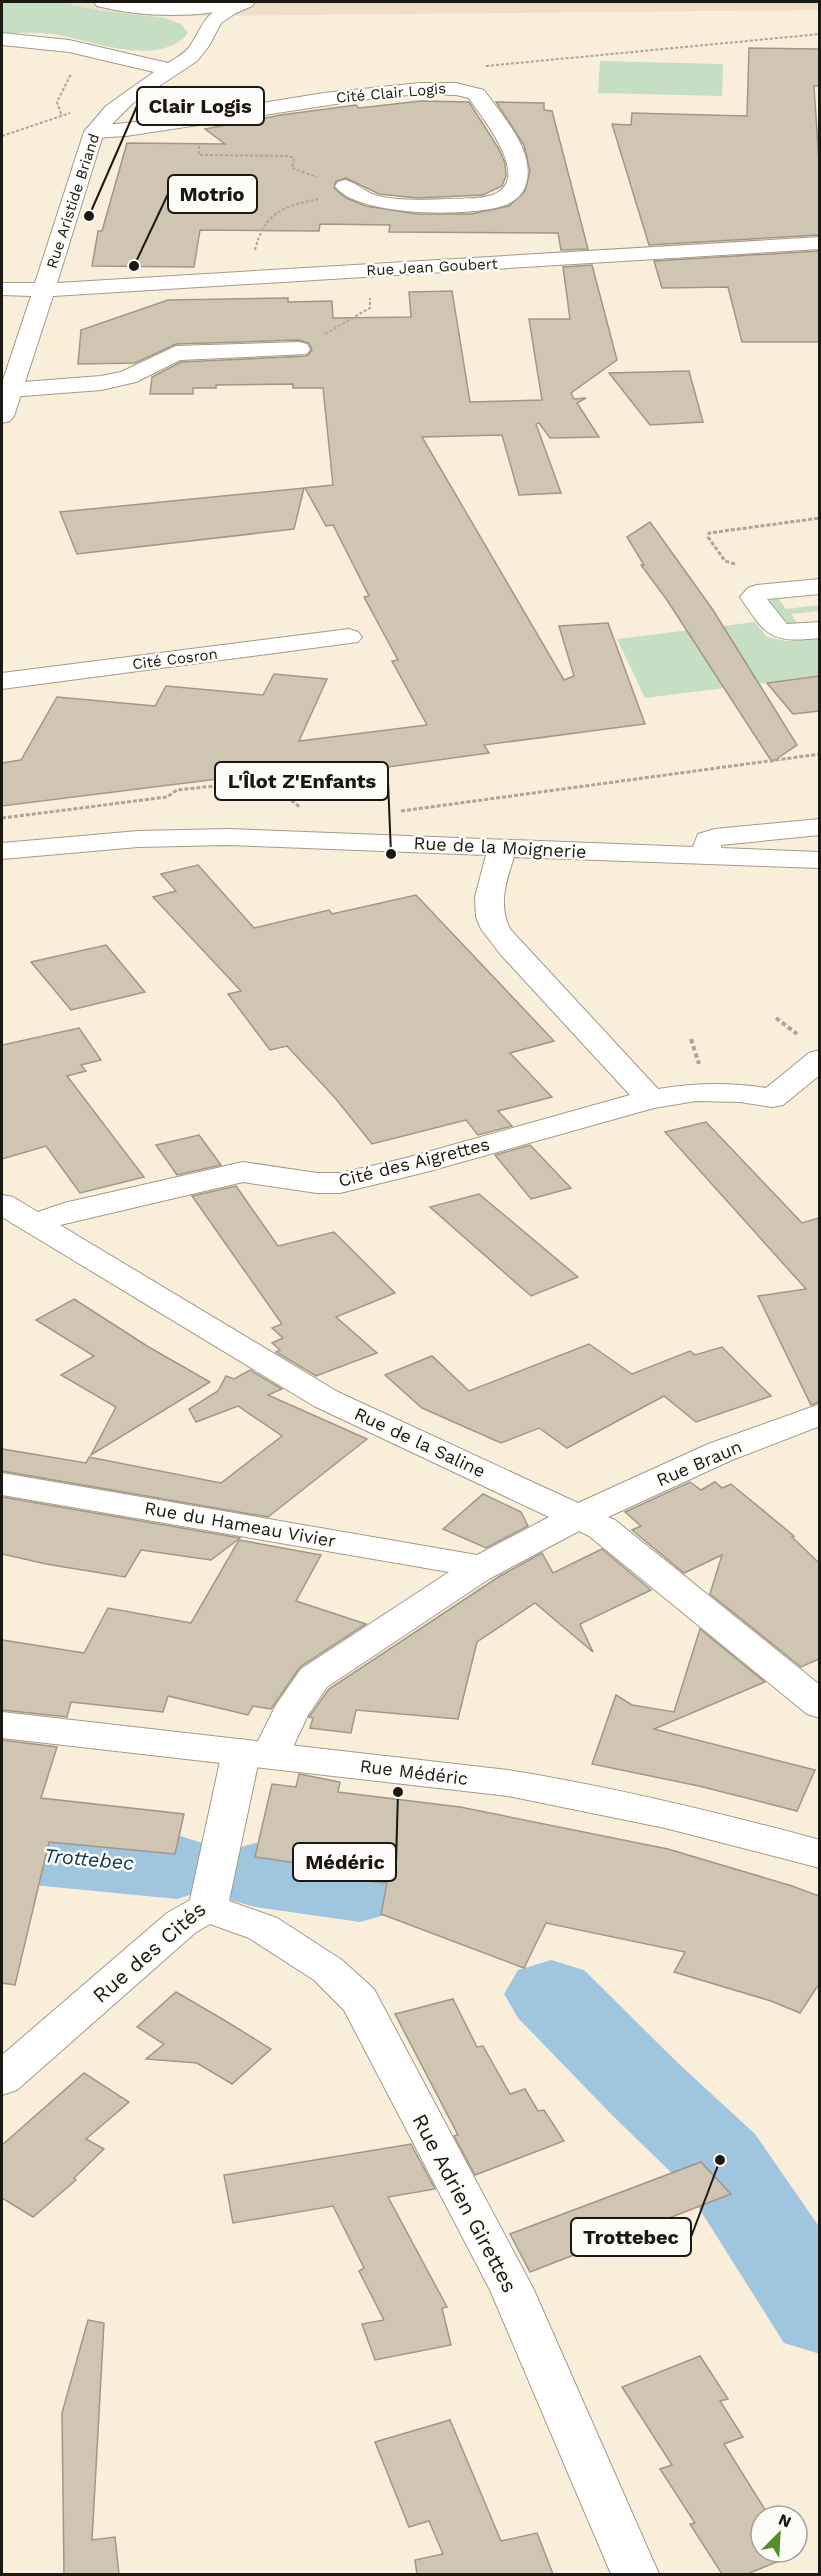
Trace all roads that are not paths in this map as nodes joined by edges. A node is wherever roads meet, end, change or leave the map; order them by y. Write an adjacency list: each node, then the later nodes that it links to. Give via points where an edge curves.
1 (103, 2): 3 (street)
2 (244, 2): 3 (street, via 201,8); 4 (street, Rue Aristide Briand, via 218,16)
3 (142, 8): 4 (street, via 183,15 198,22)
4 (205, 32): 6 (street, Rue Aristide Briand, via 200,47)
5 (2, 39): 6 (street, via 69,46)
6 (172, 70): 7 (street, Rue Aristide Briand, via 111,111)
7 (94, 132): 8 (street, Cité Clair Logis, via 345,97 465,88 477,94 496,119 506,135 516,168 512,191 488,203 397,204 373,201); 11 (street, Rue Aristide Briand)
8 (349, 189)
9 (819, 243): 11 (street, Rue Jean Goubert)
10 (2, 290): 11 (street, Rue Jean Goubert)
11 (44, 290): 13 (street, Rue Aristide Briand)
12 (299, 349): 13 (street, via 176,353 128,377 101,383)
13 (10, 390): 14 (street, Rue Aristide Briand)
14 (2, 416)
15 (819, 586): 16 (street, via 757,593 753,597 776,630)
16 (819, 630)
17 (349, 637): 18 (street, Cité Cosron)
18 (2, 681)
19 (819, 827): 22 (street, via 715,837 708,840)
20 (502, 847): 21 (street, Rue de la Moignerie, via 198,837 138,838); 22 (street, Rue de la Moignerie); 25 (street, via 489,904 495,928)
21 (2, 851)
22 (706, 856): 23 (street, Rue de la Moignerie)
23 (819, 860)
24 (819, 1059): 25 (street, Cité des Aigrettes, via 771,1098 696,1092)
25 (651, 1099): 27 (street, Cité des Aigrettes, via 340,1183 243,1172 64,1213)
26 (2, 1204): 27 (street, Rue de la Saline)
27 (34, 1224): 30 (street, Rue de la Saline, via 326,1400)
28 (819, 1414): 30 (street, Rue Braun, via 720,1452)
29 (2, 1484): 31 (street, Rue du Hameau Vivier, via 463,1563)
30 (579, 1516): 31 (street); 32 (street, Rue de la Saline, via 602,1528)
31 (476, 1571): 34 (street, via 314,1678 283,1724)
32 (819, 1705)
33 (2, 1725): 34 (street, Rue Médéric)
34 (256, 1754): 35 (street, Rue Médéric, via 496,1781 586,1796 712,1824); 36 (street, Rue des Cités)
35 (819, 1854)
36 (207, 1908): 37 (street, Rue des Cités, via 181,1923); 38 (street, Rue Adrien Girettes, via 263,1928 328,1970 358,2000 512,2290)
37 (2, 2079)
38 (635, 2574)

